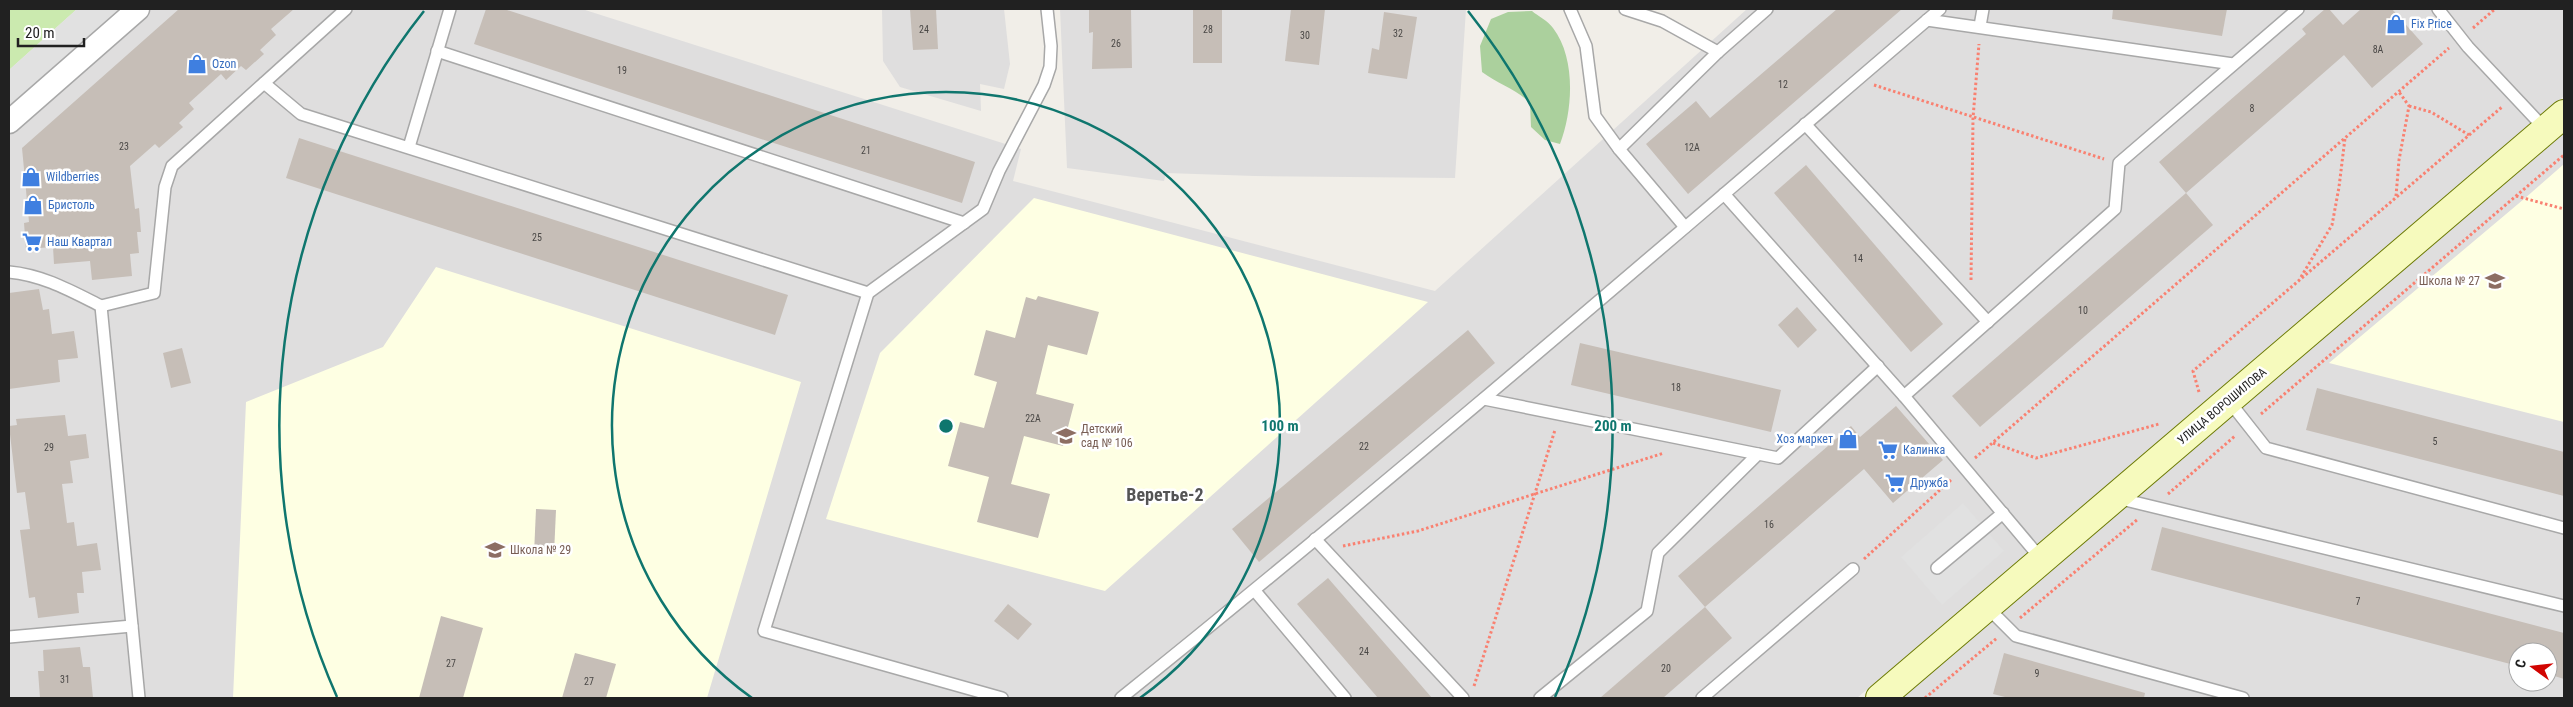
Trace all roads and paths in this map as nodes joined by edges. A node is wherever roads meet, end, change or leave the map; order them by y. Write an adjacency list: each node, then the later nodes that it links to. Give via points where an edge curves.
1 (138, 9): 25 (street)
2 (346, 9): 20 (lane)
3 (450, 9): 16 (lane)
4 (1047, 9): 37 (lane, via 1050,60 1044,85 983,209)
5 (1570, 9): 31 (lane, via 1586,46 1595,116)
6 (1625, 9): 17 (lane, via 1662,21)
7 (1767, 9): 17 (lane)
8 (1940, 9): 13 (lane)
9 (1982, 9): 14 (lane)
10 (2298, 9): 18 (lane)
11 (2438, 9): 15 (lane)
12 (2495, 9): 15 (path)
13 (1927, 20): 14 (lane); 19 (lane)
14 (1980, 26): 18 (lane); 24 (path)
15 (2461, 38): 21 (path); 22 (lane)
16 (438, 51): 30 (lane); 37 (lane)
17 (1718, 52): 31 (lane)
18 (2233, 64): 32 (lane)
19 (1857, 80): 24 (path); 27 (lane)
20 (264, 83): 30 (lane, via 301,114); 43 (lane, via 172,166 165,187 154,293)
21 (2399, 92): 23 (path); 29 (path)
22 (2515, 95): 26 (lane); 28 (path)
23 (2409, 106): 28 (path, via 2431,112); 35 (path)
24 (1973, 118): 32 (path); 42 (path)
25 (9, 122)
26 (2555, 122): 49 (main road, УЛИЦА ВОРОШИЛОВА)
27 (1805, 124): 33 (lane); 42 (lane)
28 (2469, 135): 35 (path)
29 (2345, 138): 40 (path, via 2332,225); 54 (path)
30 (409, 148): 41 (lane)
31 (1619, 149): 38 (lane)
32 (2118, 163): 44 (lane, via 2115,209)
33 (1724, 194): 38 (lane); 45 (lane)
34 (2516, 196): 36 (path)
35 (2396, 197): 40 (path)
36 (2564, 209)
37 (964, 224): 41 (lane)
38 (1685, 227): 48 (lane)
39 (9, 272): 43 (lane, via 50,280)
40 (2300, 279): 49 (path, via 2193,371)
41 (868, 293): 72 (lane, via 764,631)
42 (1970, 303): 44 (lane)
43 (101, 306): 68 (lane)
44 (1988, 322): 46 (lane)
45 (1878, 366): 46 (lane); 55 (lane, via 1778,458)
46 (1904, 396): 56 (lane)
47 (2192, 398): 49 (path)
48 (1484, 399): 50 (lane); 61 (lane)
49 (2215, 401): 52 (path); 58 (main road, УЛИЦА ВОРОШИЛОВА); 60 (lane, via 2266,448)
50 (1560, 413): 53 (lane); 57 (path)
51 (2164, 420): 54 (path, via 2157,426 2036,458)
52 (2236, 435)
53 (1697, 442): 55 (lane); 57 (path)
54 (1992, 443): 56 (path)
55 (1758, 454): 76 (lane, via 1658,553 1647,611)
56 (1964, 468): 59 (lane); 64 (path)
57 (1533, 496): 61 (path, via 1418,531 1341,546); 70 (path)
58 (2115, 497): 62 (main road, УЛИЦА ВОРОШИЛОВА); 66 (lane)
59 (2003, 513): 62 (lane); 63 (lane)
60 (2564, 528)
61 (1315, 539): 65 (lane); 75 (lane)
62 (2042, 560): 67 (main road, УЛИЦА ВОРОШИЛОВА)
63 (1937, 568)
64 (1853, 569): 77 (lane)
65 (1255, 591): 73 (lane); 74 (lane)
66 (2564, 606)
67 (1987, 607): 78 (main road, УЛИЦА ВОРОШИЛОВА); 79 (lane, via 2016,636)
68 (132, 626): 69 (lane); 71 (lane)
69 (9, 636)
70 (1473, 689)
71 (139, 698)
72 (1002, 698)
73 (1121, 698)
74 (1345, 698)
75 (1463, 698)
76 (1540, 698)
77 (1702, 698)
78 (1880, 698)
79 (2243, 698)

